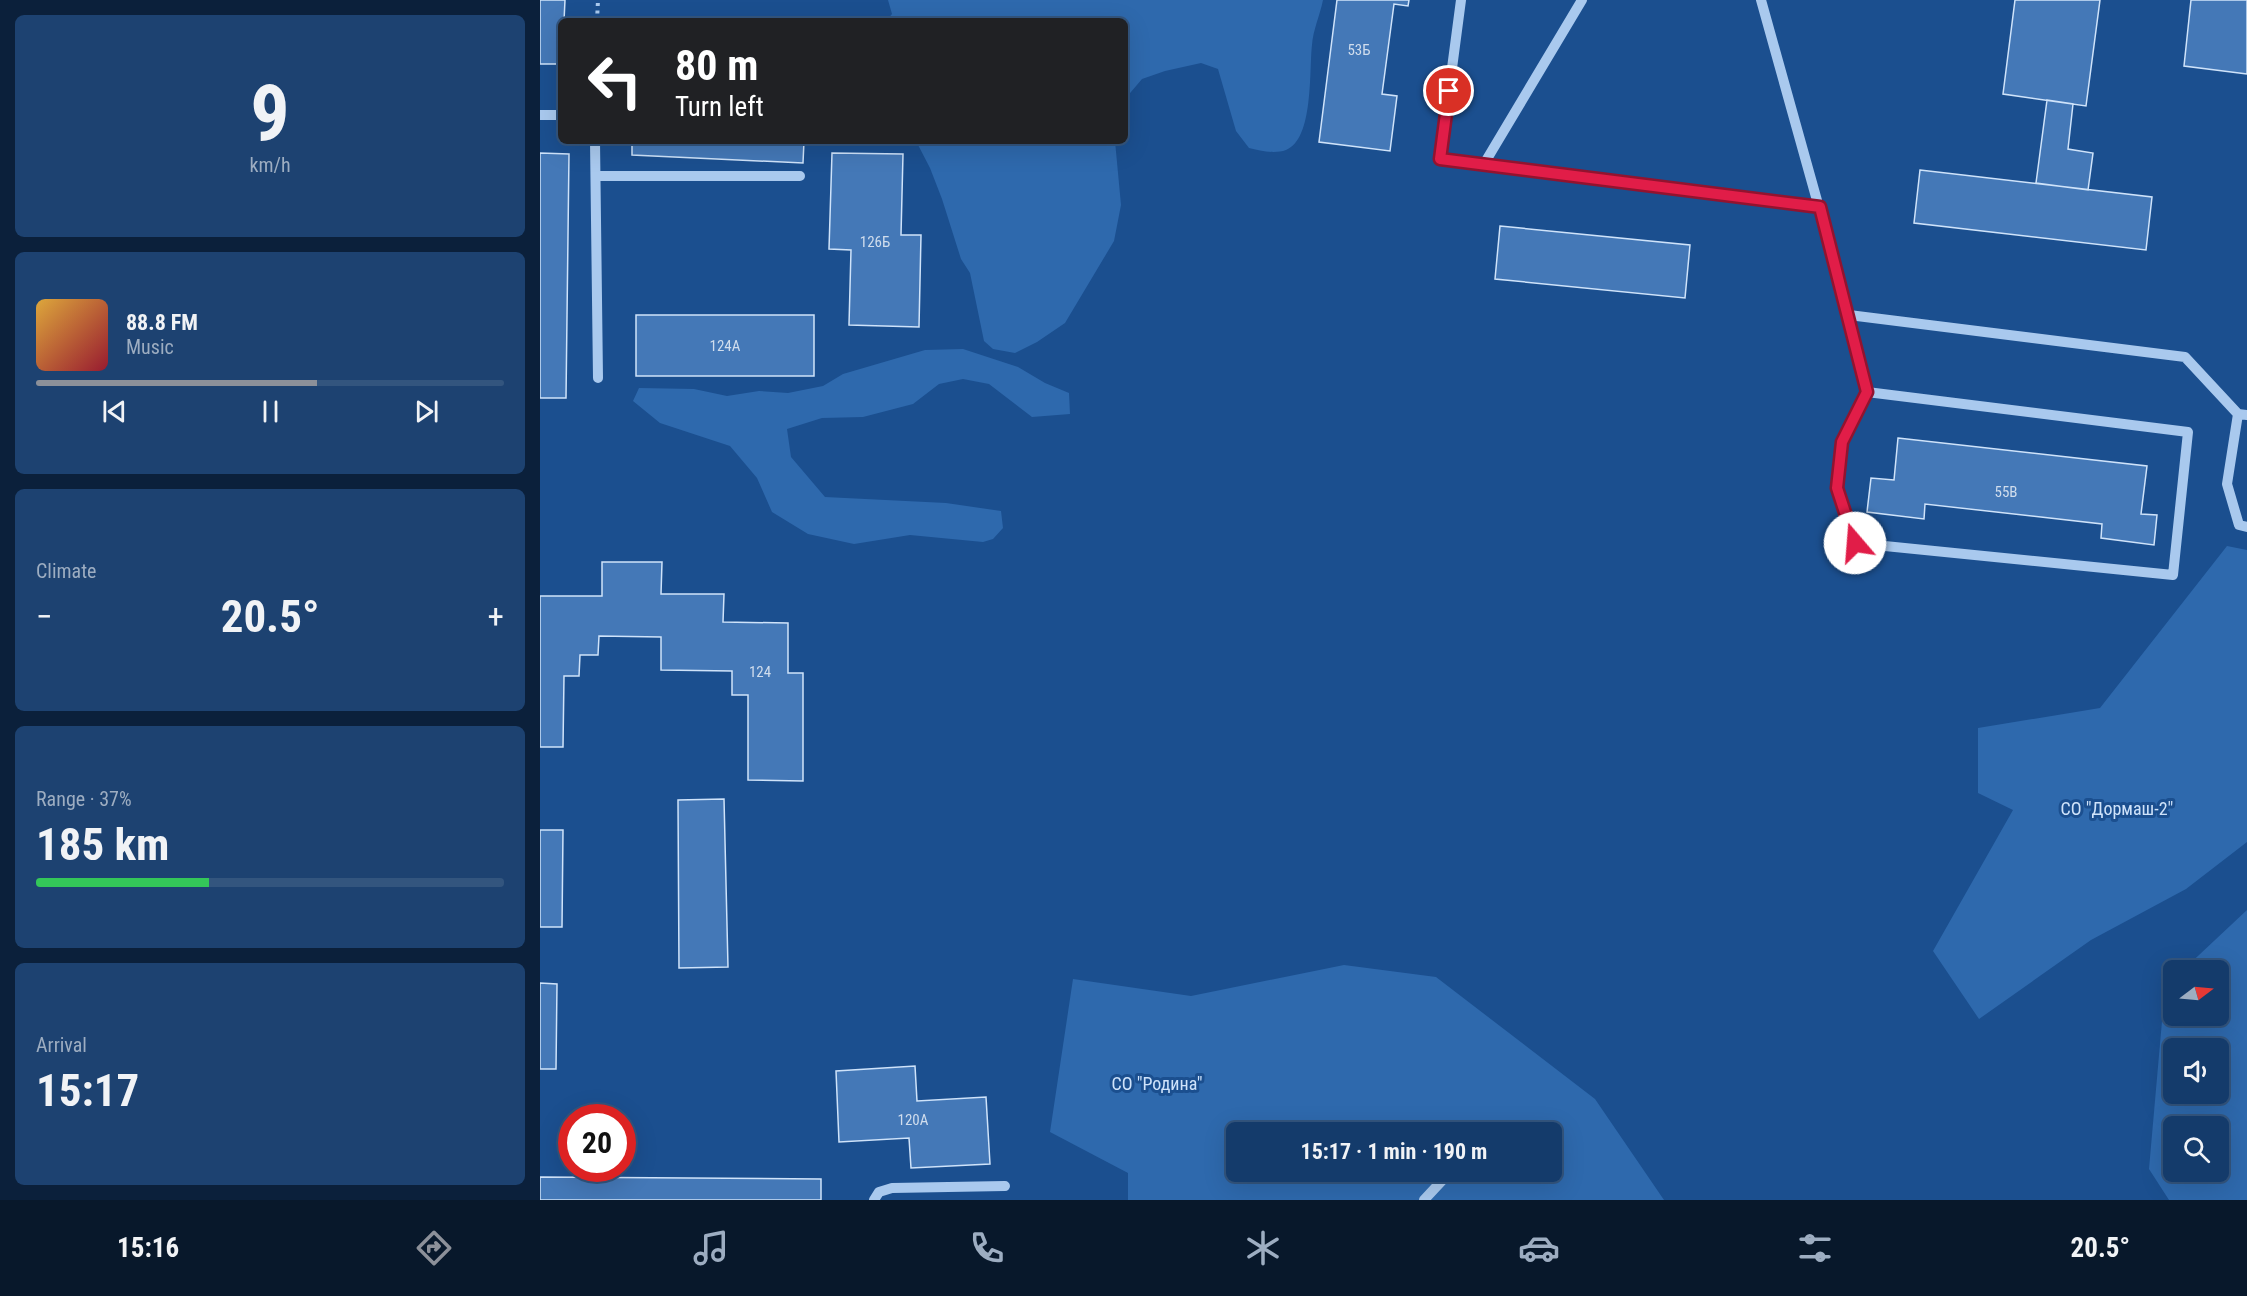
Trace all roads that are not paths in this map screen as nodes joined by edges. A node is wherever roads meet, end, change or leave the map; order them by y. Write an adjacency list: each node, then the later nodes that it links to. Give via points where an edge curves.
1 (1461, 0): 7 (lane, via 1440,159)
2 (1582, 0): 7 (lane)
3 (1761, 0): 10 (lane)
4 (540, 115): 5 (lane)
5 (558, 115)
6 (595, 144): 8 (lane)
7 (1484, 164): 10 (lane)
8 (596, 176): 9 (lane); 12 (lane)
9 (800, 176)
10 (1820, 207): 11 (lane)
11 (1849, 315): 13 (lane); 14 (lane, via 2184,357)
12 (598, 378)
13 (1867, 392): 13 (lane, via 1842,442 1837,488 1855,543 2173,575 2188,432)
14 (2242, 415): 15 (lane, via 2227,484 2239,525)
15 (2247, 527)
16 (1441, 1182): 19 (lane)
17 (1005, 1186): 18 (lane, via 892,1188 879,1192)
18 (874, 1200)
19 (1424, 1200)

